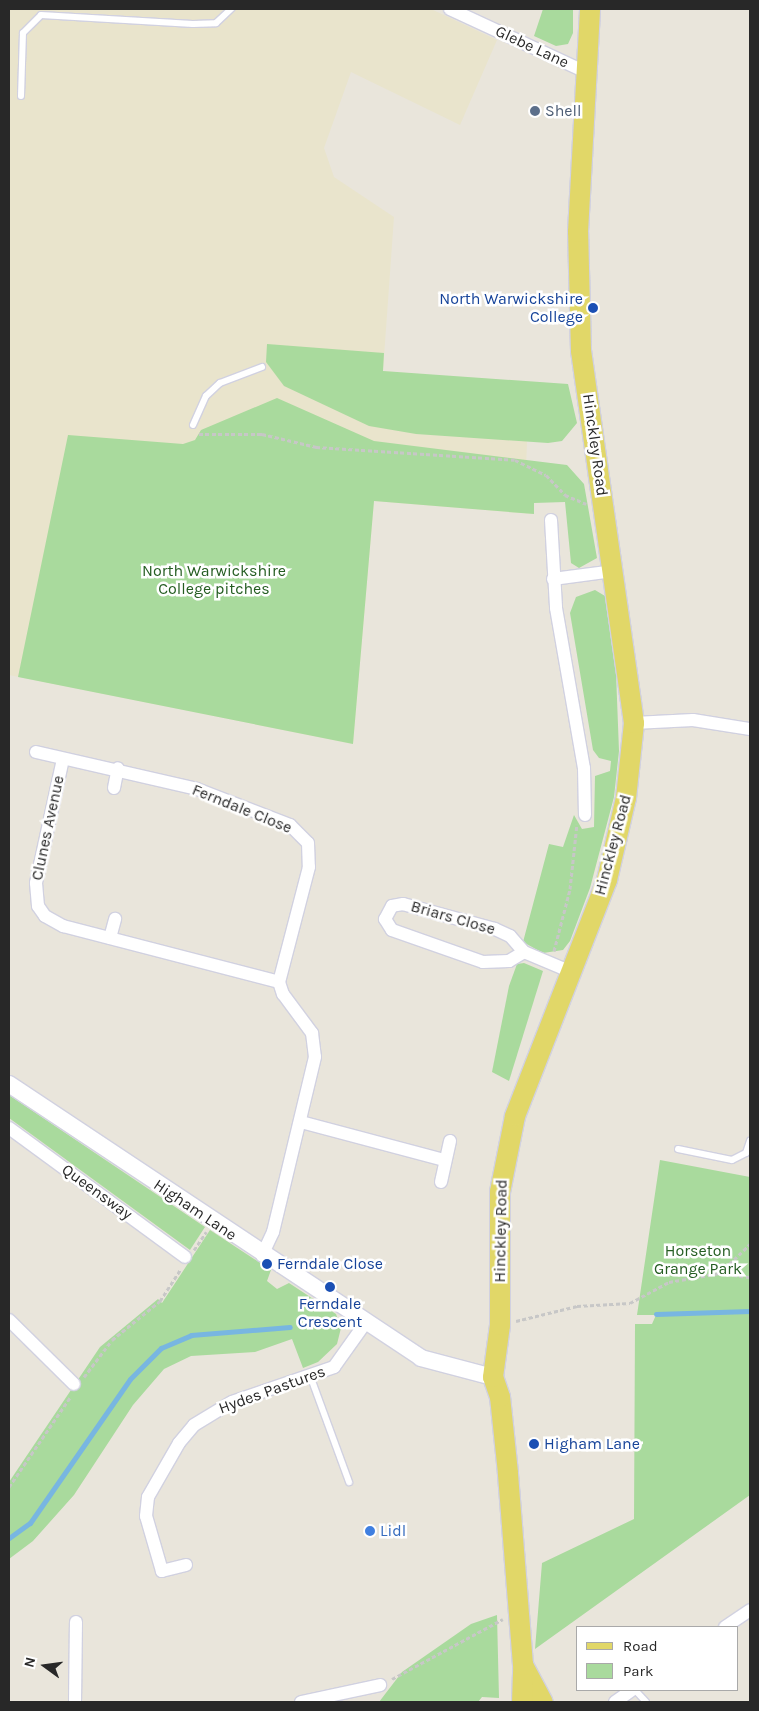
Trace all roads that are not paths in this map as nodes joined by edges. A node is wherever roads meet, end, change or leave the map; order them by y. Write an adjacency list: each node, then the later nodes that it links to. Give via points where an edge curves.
1 (231, 9): 5 (lane, via 216,23 41,15 23,33)
2 (450, 9): 4 (street, Glebe Lane)
3 (590, 9): 4 (main road, Hinckley Road)
4 (586, 72): 9 (main road, Hinckley Road, via 578,232 581,351)
5 (21, 96)
6 (262, 367): 7 (lane, via 220,383 206,396)
7 (193, 425)
8 (551, 520): 10 (street)
9 (614, 571): 10 (street); 11 (main road, Hinckley Road)
10 (553, 579): 17 (street, via 584,768)
11 (634, 723): 12 (street, via 693,720); 21 (main road, Hinckley Road, via 624,812 607,880)
12 (750, 728)
13 (36, 752): 14 (street, Ferndale Close)
14 (62, 759): 15 (street, Ferndale Close); 19 (street, Clunes Avenue, via 36,883 38,906 54,922)
15 (118, 768): 16 (street); 22 (street, Ferndale Close, via 197,789 290,825 304,838 309,867)
16 (114, 788)
17 (585, 815)
18 (115, 920): 19 (street)
19 (110, 938): 22 (street, Clunes Avenue)
20 (524, 952): 20 (street, Briars Close, via 509,961 483,962 392,930 385,918 392,906 403,904 495,929 510,936); 21 (street, Briars Close)
21 (569, 971): 35 (main road, Hinckley Road, via 506,1152 500,1192 500,1325)
22 (280, 982): 24 (street, via 283,994 315,1039)
23 (9, 1084): 31 (street, Higham Lane)
24 (301, 1122): 29 (street); 31 (street)
25 (9, 1128): 32 (street, Queensway)
26 (450, 1141): 29 (street)
27 (750, 1141): 28 (lane, via 746,1153 732,1160)
28 (678, 1149)
29 (444, 1160): 30 (street)
30 (441, 1182)
31 (262, 1256): 34 (street, Higham Lane)
32 (185, 1261)
33 (9, 1320): 37 (street)
34 (366, 1322): 35 (street, Higham Lane, via 421,1358); 36 (street, Hydes Pastures, via 334,1366)
35 (493, 1376): 43 (main road, Hinckley Road, via 500,1397)
36 (311, 1378): 38 (lane); 39 (street, Hydes Pastures, via 232,1402 194,1425 179,1444 148,1497 146,1516 162,1571)
37 (78, 1383)
38 (349, 1482)
39 (186, 1565)
40 (750, 1610): 42 (street)
41 (76, 1622): 47 (street)
42 (726, 1626)
43 (523, 1665): 49 (main road); 50 (main road)
44 (380, 1685): 48 (street)
45 (631, 1691): 51 (street)
46 (634, 1691): 52 (lane)
47 (75, 1702)
48 (301, 1702)
49 (522, 1702)
50 (542, 1702)
51 (614, 1702)
52 (646, 1702)

